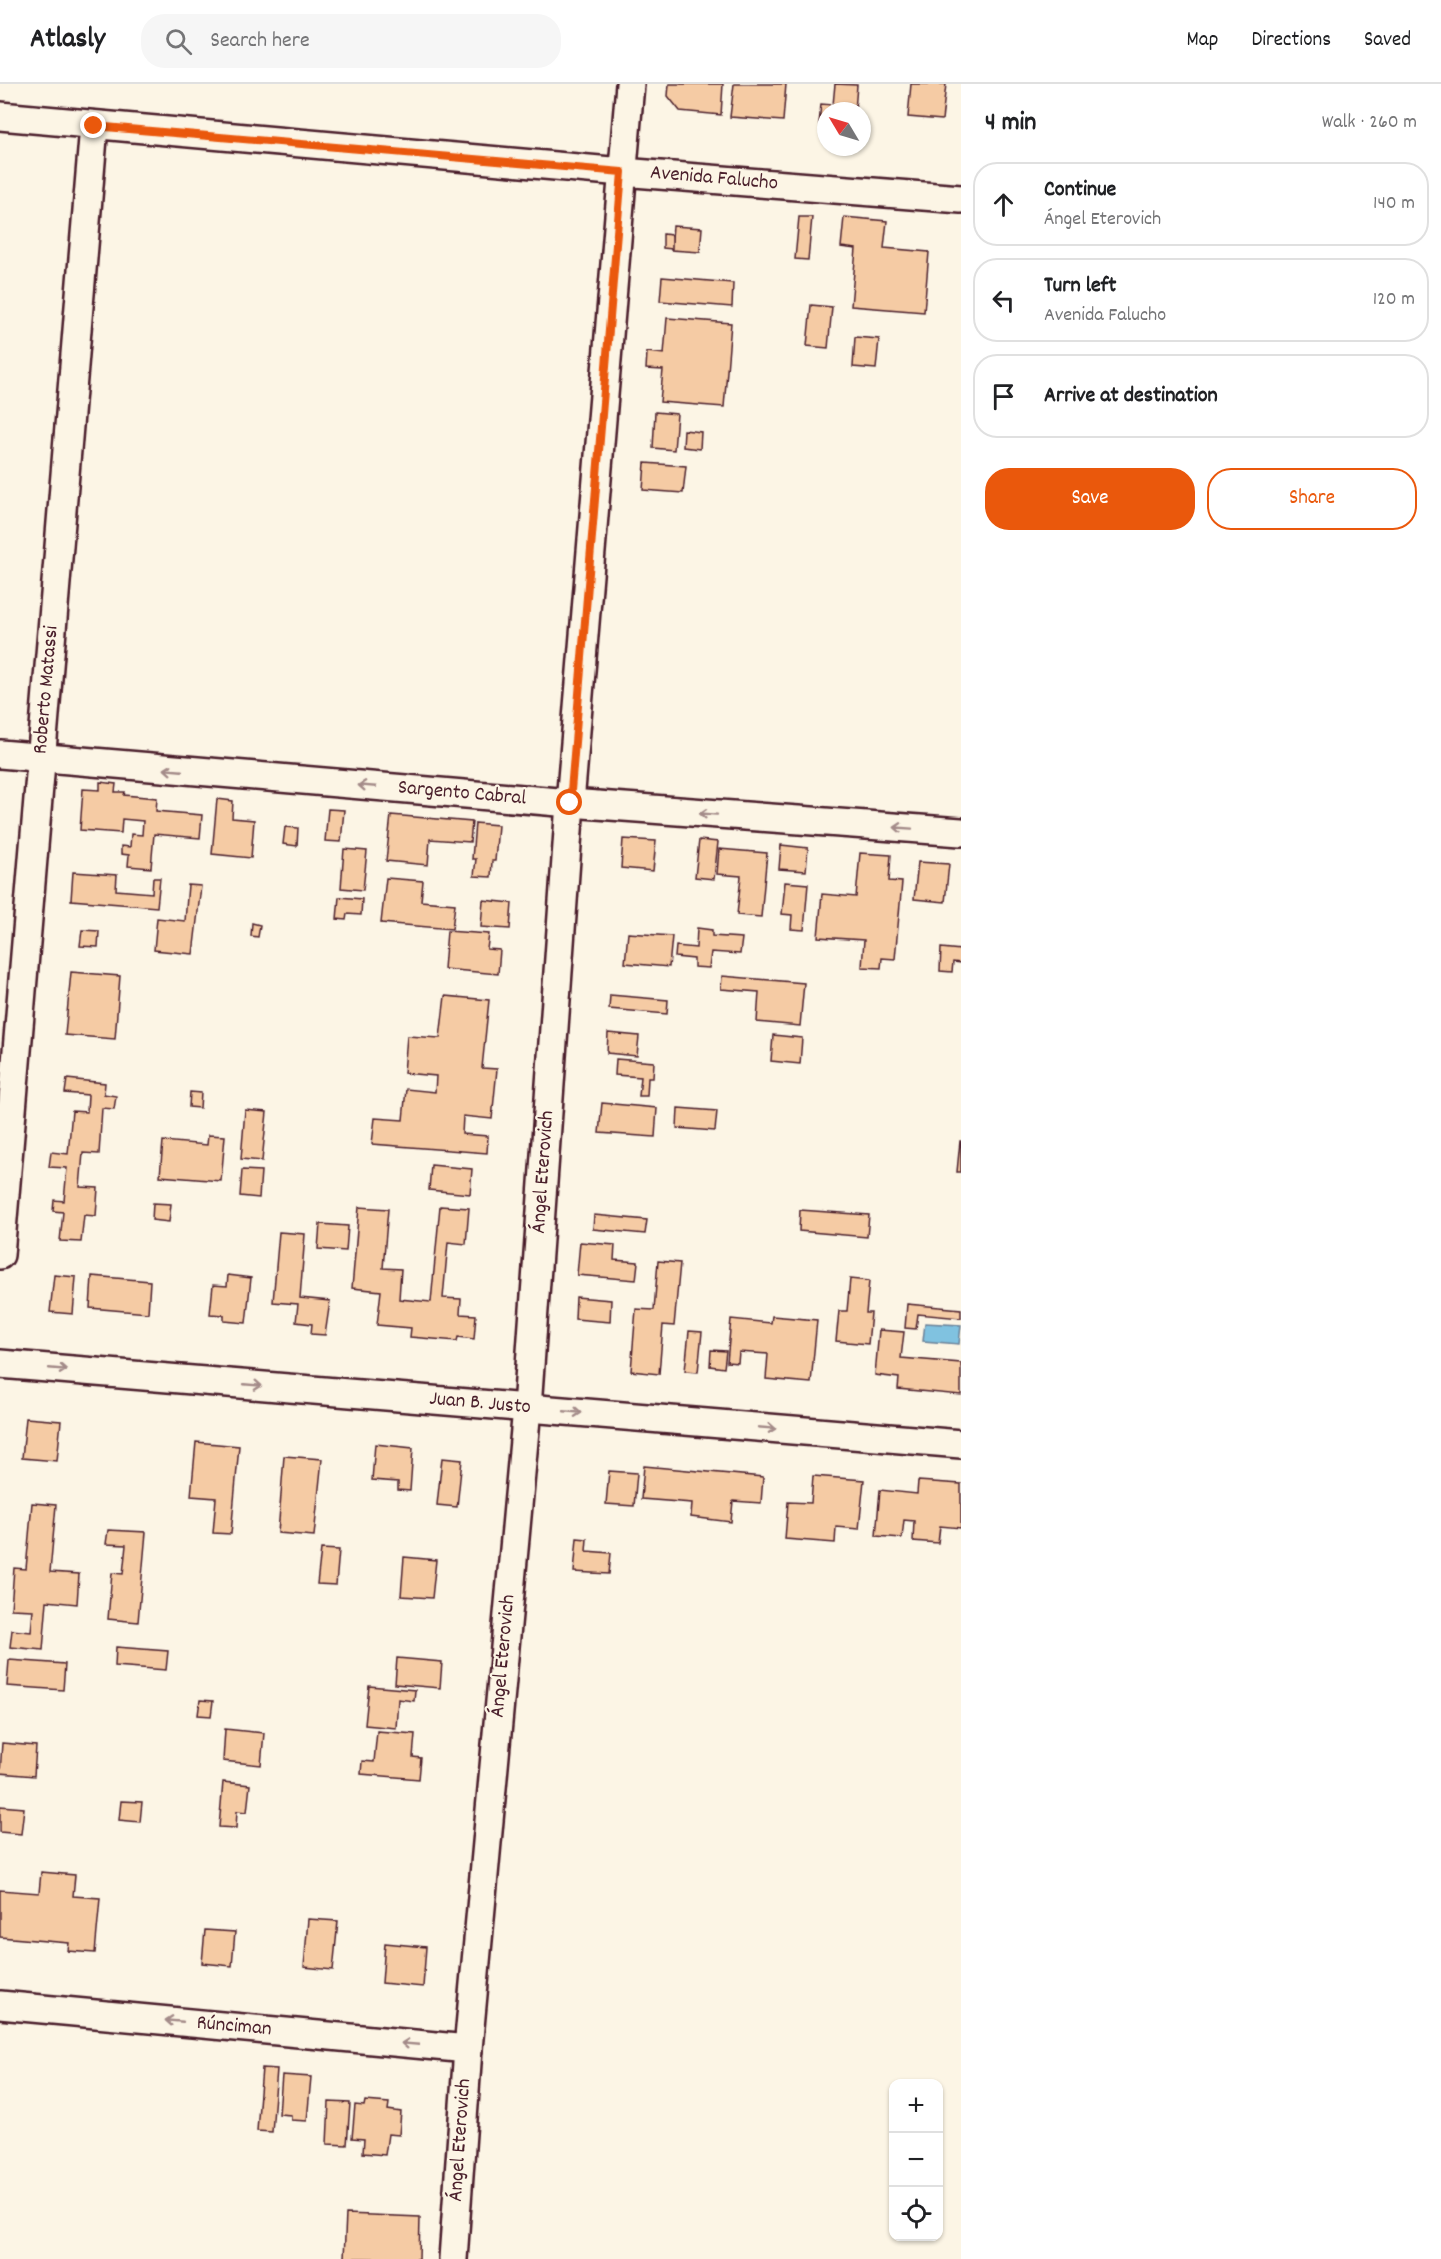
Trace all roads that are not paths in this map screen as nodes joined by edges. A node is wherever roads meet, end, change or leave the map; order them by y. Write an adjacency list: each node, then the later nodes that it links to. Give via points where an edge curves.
1 (630, 84): 4 (street, Ángel Eterovich)
2 (0, 116): 3 (street, Avenida Falucho)
3 (94, 126): 4 (street, Avenida Falucho); 7 (street, Roberto Matassi)
4 (622, 172): 5 (street, Avenida Falucho); 8 (street, Ángel Eterovich)
5 (961, 199)
6 (0, 754): 7 (street, Sargento Cabral)
7 (41, 758): 8 (street, Sargento Cabral, one-way to 7); 10 (street, Roberto Matassi)
8 (570, 803): 9 (street, Sargento Cabral, one-way to 8); 12 (street, Ángel Eterovich)
9 (961, 832)
10 (0, 1255)
11 (0, 1364): 12 (street, Juan B. Justo, one-way to 12)
12 (527, 1408): 13 (street, Juan B. Justo, one-way to 13); 15 (street, Ángel Eterovich)
13 (961, 1444)
14 (0, 2004): 15 (street, Rúnciman, one-way to 14)
15 (468, 2049): 16 (street, Ángel Eterovich)
16 (453, 2259)

